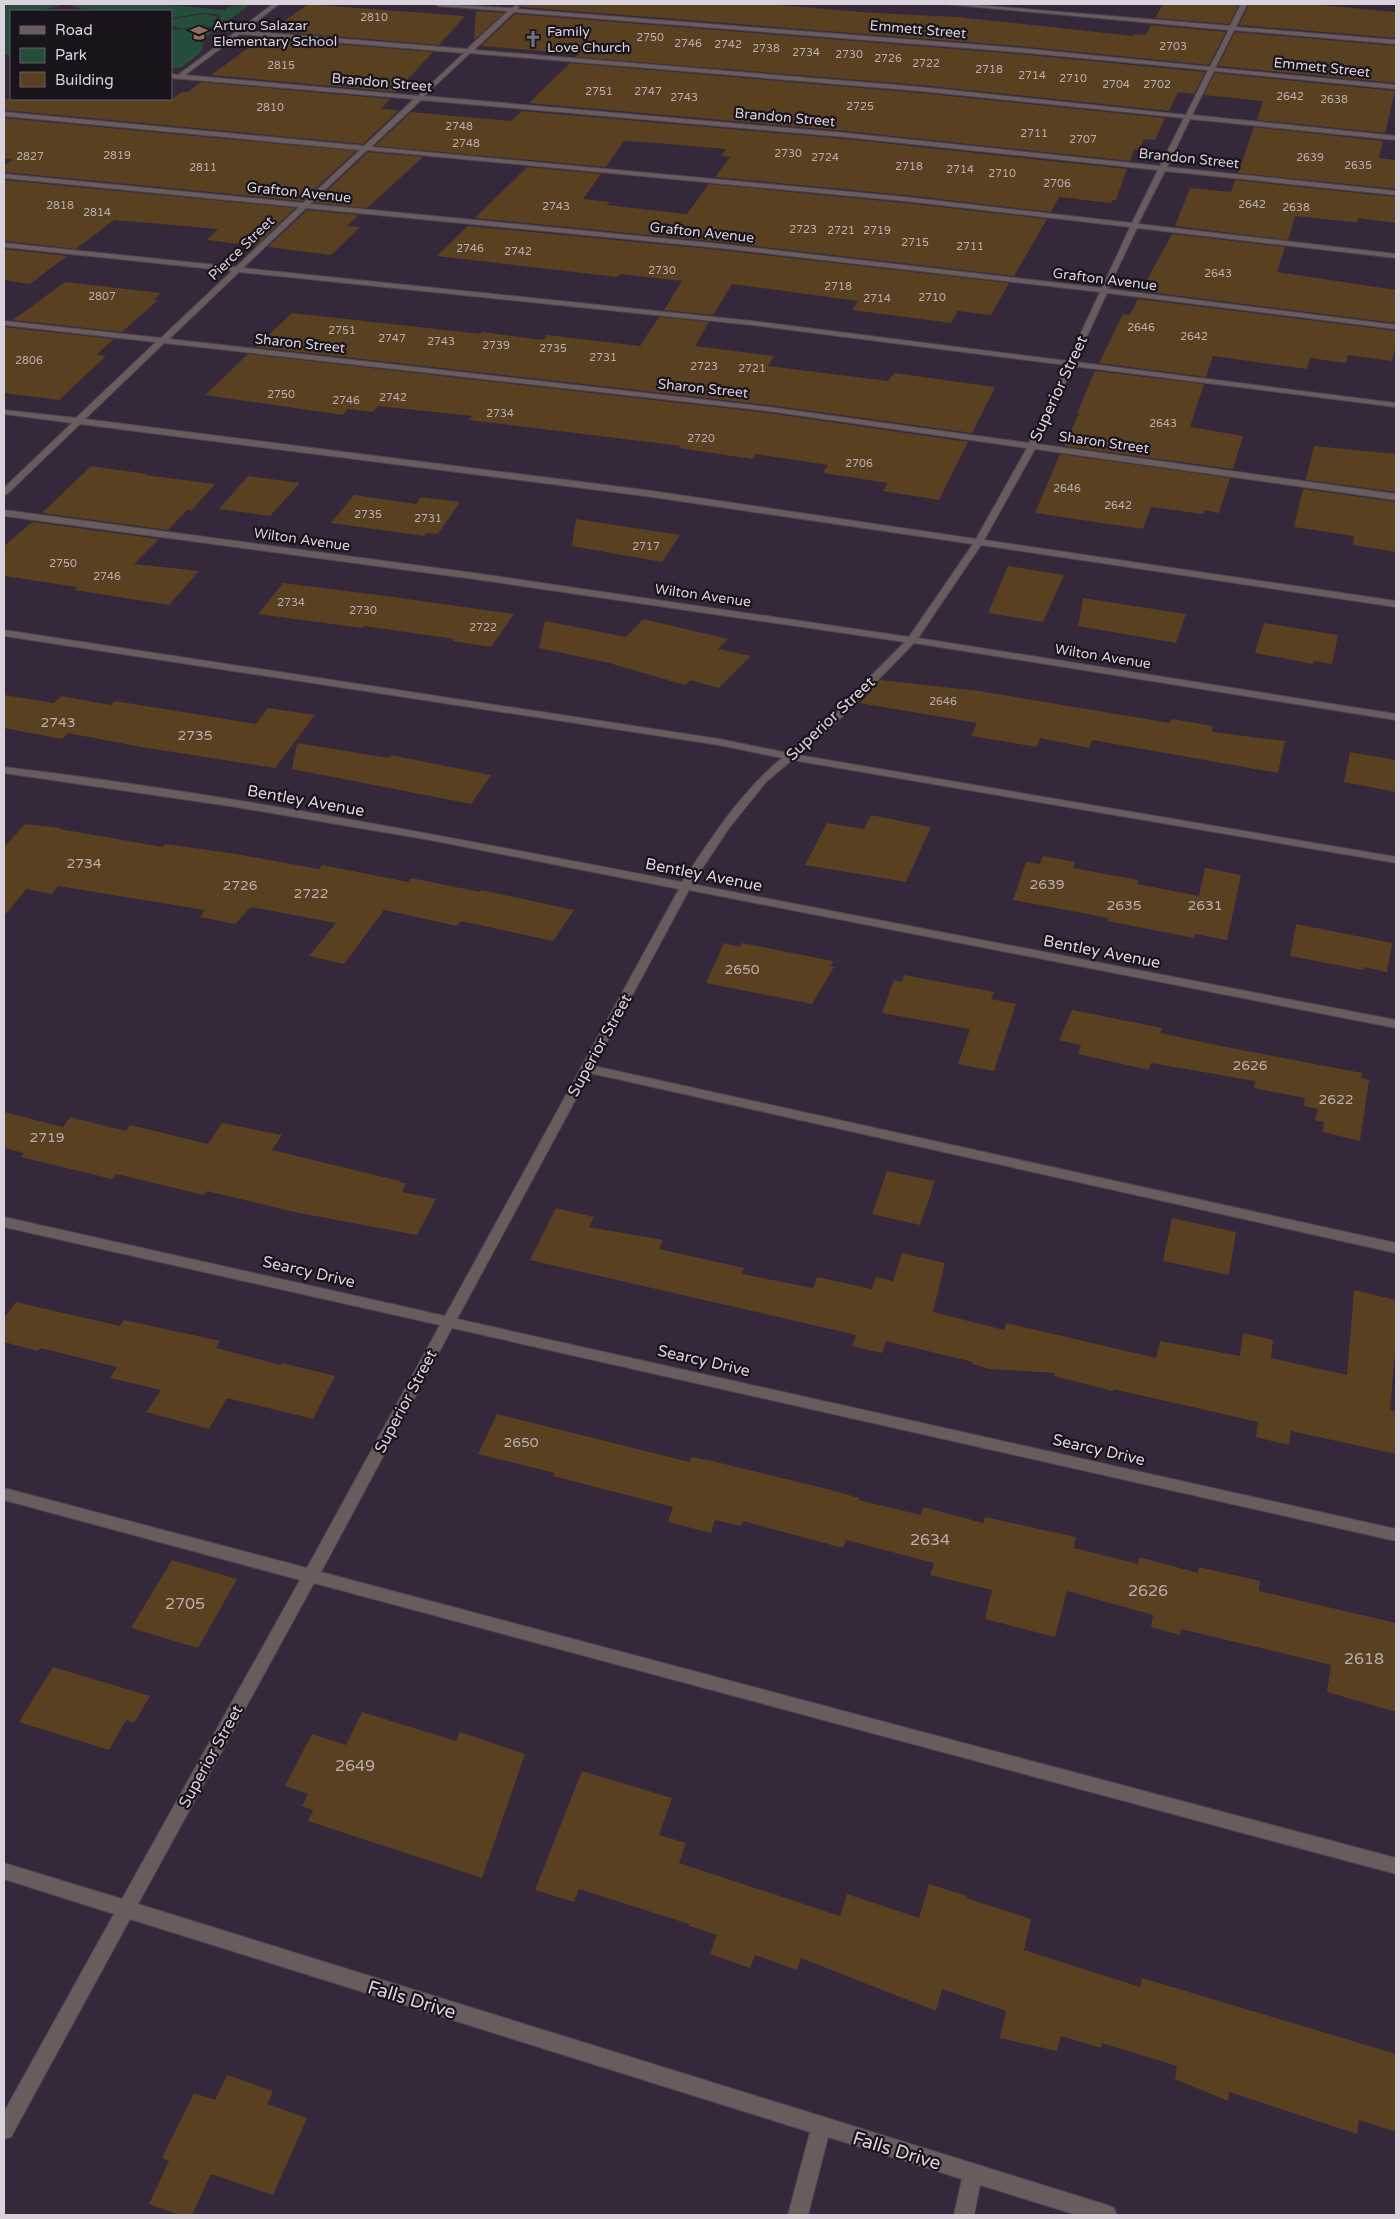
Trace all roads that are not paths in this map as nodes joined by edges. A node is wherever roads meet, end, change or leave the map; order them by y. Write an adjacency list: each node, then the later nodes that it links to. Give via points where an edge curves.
1 (276, 4): 8 (street)
2 (438, 4): 6 (street, Emmett Street)
3 (520, 4): 6 (street, Pierce Street)
4 (947, 4): 7 (street)
5 (1244, 4): 7 (street, Superior Street)
6 (513, 10): 10 (street, Pierce Street); 11 (street, Emmett Street)
7 (1232, 26): 9 (street); 11 (street, Superior Street)
8 (239, 32): 10 (street); 13 (street)
9 (1396, 42)
10 (470, 52): 15 (street, Pierce Street); 17 (street, via 920,88)
11 (1213, 69): 14 (street, Emmett Street); 17 (street, Superior Street)
12 (172, 76): 13 (street, Brandon Street)
13 (179, 77): 15 (street, Brandon Street)
14 (1396, 87)
15 (420, 98): 19 (street, Pierce Street); 20 (street, Brandon Street, via 845,135)
16 (4, 114): 19 (street)
17 (1187, 116): 18 (street); 20 (street, Superior Street)
18 (1396, 138)
19 (365, 148): 23 (street, Pierce Street); 24 (street, via 814,189)
20 (1163, 168): 22 (street, Brandon Street); 24 (street, Superior Street)
21 (4, 176): 23 (street, Grafton Avenue)
22 (1396, 193)
23 (304, 205): 27 (street, Pierce Street); 28 (street, Grafton Avenue, via 730,247)
24 (1134, 226): 26 (street); 28 (street, Superior Street)
25 (4, 245): 27 (street)
26 (1396, 256)
27 (238, 269): 31 (street, Pierce Street); 32 (street, via 752,323)
28 (1103, 292): 30 (street, Grafton Avenue); 32 (street, Superior Street)
29 (4, 323): 31 (street, Sharon Street)
30 (1396, 327)
31 (162, 341): 35 (street, Pierce Street); 36 (street, Sharon Street, via 768,409)
32 (1070, 362): 33 (street); 36 (street, Superior Street)
33 (1396, 405)
34 (4, 412): 35 (street)
35 (77, 421): 37 (street, Pierce Street); 40 (street, via 645,492)
36 (1032, 446): 38 (street, Sharon Street); 40 (street, Superior Street)
37 (4, 492)
38 (1396, 497)
39 (4, 513): 43 (street, Wilton Avenue, via 474,576)
40 (979, 542): 41 (street); 43 (street, Superior Street)
41 (1396, 604)
42 (4, 633): 45 (street, via 484,705)
43 (912, 640): 44 (street, Wilton Avenue); 45 (street, Superior Street, via 833,720)
44 (1396, 717)
45 (789, 756): 47 (street); 48 (street, Superior Street, via 762,780 724,826)
46 (4, 770): 48 (street, Bentley Avenue, via 411,834)
47 (1396, 860)
48 (685, 887): 49 (street, Bentley Avenue); 50 (street, Superior Street)
49 (1396, 1024)
50 (586, 1068): 52 (street); 53 (street, Superior Street)
51 (4, 1222): 53 (street, Searcy Drive)
52 (1396, 1248)
53 (449, 1320): 55 (street, Searcy Drive); 56 (street, Superior Street)
54 (4, 1494): 56 (street)
55 (1396, 1535)
56 (310, 1576): 57 (street); 59 (street, Superior Street)
57 (1396, 1866)
58 (4, 1871): 59 (street, Falls Drive)
59 (126, 1910): 60 (street, Falls Drive); 61 (street, Superior Street)
60 (821, 2126): 62 (street, Falls Drive); 63 (street)
61 (4, 2130)
62 (973, 2173): 64 (street); 65 (street, Falls Drive)
63 (798, 2215)
64 (964, 2215)
65 (1107, 2215)

